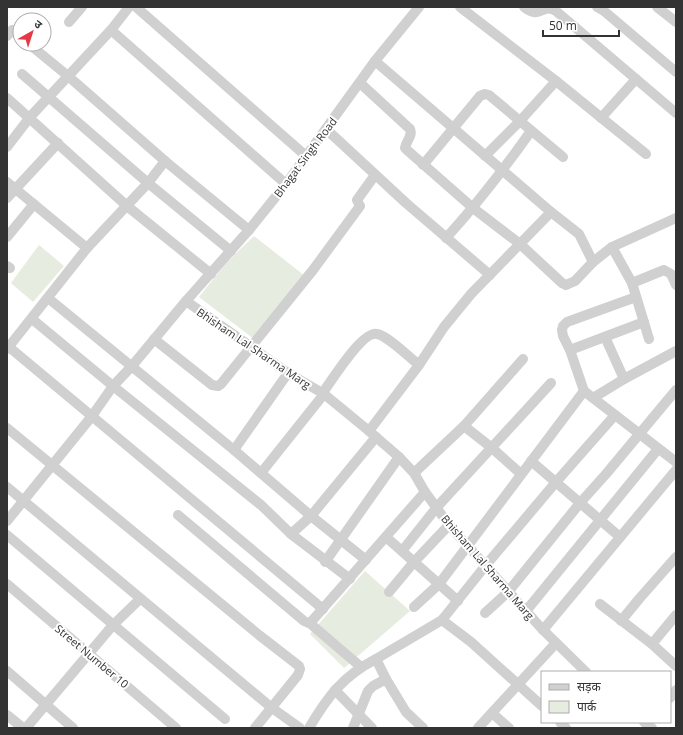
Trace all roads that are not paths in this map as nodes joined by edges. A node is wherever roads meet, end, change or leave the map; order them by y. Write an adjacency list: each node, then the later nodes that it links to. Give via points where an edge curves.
1 (82, 7): 9 (street)
2 (129, 7): 11 (street)
3 (136, 7): 32 (street)
4 (418, 7): 13 (street, Bhagat Singh Road)
5 (460, 7): 18 (street)
6 (524, 7): 17 (street, via 532,13 547,8 556,11)
7 (657, 7): 10 (street)
8 (603, 8): 14 (street)
9 (69, 22)
10 (676, 22)
11 (111, 30): 16 (street); 41 (street)
12 (39, 52): 16 (street)
13 (376, 61): 19 (street, Bhagat Singh Road); 27 (street)
14 (676, 72)
15 (22, 74): 21 (street)
16 (68, 76): 21 (street); 35 (street)
17 (636, 79): 22 (street); 24 (street)
18 (556, 81): 24 (street); 25 (street)
19 (360, 84): 26 (street, Bhagat Singh Road); 36 (street, via 410,129 412,133 405,148)
20 (7, 98): 23 (street)
21 (48, 98): 23 (street); 40 (street)
22 (676, 112)
23 (30, 118): 29 (street); 30 (street)
24 (601, 118): 31 (street)
25 (520, 121): 27 (street, via 488,95 483,94); 28 (street); 33 (street)
26 (326, 129): 32 (street, Bhagat Singh Road); 38 (street)
27 (454, 129): 33 (street); 36 (street)
28 (531, 131): 34 (street); 37 (street)
29 (58, 143): 42 (street); 45 (street)
30 (7, 147)
31 (646, 154)
32 (306, 156): 41 (street, Bhagat Singh Road)
33 (485, 156): 37 (street)
34 (563, 157)
35 (165, 161): 40 (street); 49 (street)
36 (423, 165): 46 (street)
37 (503, 171): 46 (street); 47 (street)
38 (375, 175): 51 (street); 69 (street, via 357,200 360,206)
39 (7, 182): 42 (street)
40 (148, 183): 45 (street); 55 (street)
41 (286, 184): 49 (street, Bhagat Singh Road)
42 (15, 189): 43 (street); 44 (street)
43 (7, 198)
44 (34, 204): 50 (street); 54 (street)
45 (127, 206): 54 (street); 57 (street)
46 (473, 208): 51 (street); 52 (street)
47 (551, 212): 52 (street); 56 (street, via 579,234)
48 (676, 218): 53 (street)
49 (249, 230): 55 (street, Bhagat Singh Road)
50 (7, 237)
51 (446, 238): 58 (street)
52 (520, 244): 56 (street, via 566,285 575,281); 58 (street)
53 (612, 247): 56 (street); 59 (street)
54 (88, 248): 61 (street)
55 (231, 251): 57 (street, Bhagat Singh Road)
56 (593, 262)
57 (211, 274): 63 (street, Bhagat Singh Road)
58 (490, 275): 74 (street, via 444,327)
59 (632, 283): 60 (street, via 664,270 671,274); 62 (street)
60 (676, 286)
61 (48, 298): 64 (street); 75 (street)
62 (636, 298): 65 (street); 71 (street, via 568,322 562,330)
63 (186, 301): 67 (street, Bhagat Singh Road); 69 (street, Bhisham Lal Sharma Marg)
64 (32, 319): 70 (street); 79 (street)
65 (644, 322): 66 (street); 68 (street)
66 (605, 337): 71 (street); 77 (street)
67 (154, 339): 69 (street, via 215,386 221,384); 75 (street, Bhagat Singh Road)
68 (649, 339)
69 (252, 346): 76 (street, Bhisham Lal Sharma Marg)
70 (8, 348): 84 (street)
71 (570, 350): 81 (street)
72 (676, 351): 77 (street)
73 (523, 358): 86 (street)
74 (419, 365): 82 (street, via 386,338 376,333 370,334 341,367); 88 (street)
75 (132, 366): 79 (street, Bhagat Singh Road); 92 (street)
76 (288, 373): 82 (street, Bhisham Lal Sharma Marg); 92 (street)
77 (624, 379): 83 (street)
78 (551, 383): 90 (street)
79 (113, 386): 84 (street, Bhagat Singh Road); 112 (street, via 261,505)
80 (676, 390): 89 (street)
81 (584, 392): 83 (street); 94 (street)
82 (324, 394): 88 (street, Bhisham Lal Sharma Marg); 98 (street)
83 (593, 398): 85 (street)
84 (92, 416): 96 (street, Bhagat Singh Road); 133 (street)
85 (615, 416): 89 (street); 101 (street)
86 (464, 426): 90 (street); 99 (street)
87 (7, 428): 96 (street)
88 (373, 434): 93 (street, Bhisham Lal Sharma Marg); 108 (street)
89 (639, 434): 91 (street); 105 (street)
90 (492, 448): 100 (street); 106 (street)
91 (658, 448): 95 (street); 109 (street)
92 (234, 450): 98 (street)
93 (398, 457): 99 (street, Bhisham Lal Sharma Marg); 116 (street)
94 (531, 461): 100 (street); 101 (street)
95 (676, 462)
96 (52, 466): 104 (street, Bhagat Singh Road); 155 (street, via 299,666 298,675)
97 (676, 470): 114 (street)
98 (261, 473): 108 (street)
99 (414, 473): 103 (street, Bhisham Lal Sharma Marg)
100 (521, 474): 117 (street)
101 (556, 482): 105 (street); 123 (street)
102 (7, 487): 104 (street)
103 (425, 492): 106 (street, Bhisham Lal Sharma Marg); 115 (street)
104 (23, 501): 110 (street, Bhagat Singh Road); 129 (street)
105 (580, 503): 109 (street); 128 (street)
106 (436, 507): 111 (street, Bhisham Lal Sharma Marg); 118 (street)
107 (178, 515): 139 (street, via 304,621)
108 (311, 516): 112 (street); 116 (street)
109 (600, 519): 114 (street); 134 (street)
110 (7, 521)
111 (449, 524): 117 (street, Bhisham Lal Sharma Marg); 122 (street)
112 (292, 534): 121 (street)
113 (7, 535): 140 (street)
114 (620, 536): 141 (street)
115 (386, 537): 118 (street); 120 (street)
116 (341, 539): 120 (street); 121 (street)
117 (468, 546): 123 (street, Bhisham Lal Sharma Marg); 126 (street)
118 (402, 551): 122 (street)
119 (676, 557): 138 (street)
120 (366, 560): 124 (street)
121 (326, 562): 124 (street)
122 (414, 562): 126 (street); 127 (street)
123 (486, 565): 128 (street, Bhisham Lal Sharma Marg); 130 (street)
124 (350, 579): 133 (street)
125 (7, 584): 144 (street, Street Number 10)
126 (439, 584): 130 (street); 132 (street)
127 (389, 592)
128 (508, 592): 134 (street, Bhisham Lal Sharma Marg); 135 (street)
129 (140, 599): 140 (street); 155 (street)
130 (458, 601): 137 (street)
131 (600, 604): 138 (street)
132 (414, 607)
133 (323, 609): 139 (street)
134 (526, 611): 141 (street, Bhisham Lal Sharma Marg)
135 (485, 613)
136 (676, 615): 143 (street)
137 (442, 620): 145 (street); 151 (street)
138 (621, 621): 143 (street)
139 (311, 624): 147 (street)
140 (113, 625): 144 (street); 159 (street)
141 (543, 630): 142 (street, Bhisham Lal Sharma Marg)
142 (556, 643): 149 (street, Bhisham Lal Sharma Marg); 151 (street)
143 (652, 644): 146 (street)
144 (89, 654): 153 (street); 163 (street, Street Number 10)
145 (376, 659): 147 (street); 150 (street)
146 (676, 666)
147 (361, 667): 152 (street)
148 (7, 671): 153 (street)
149 (585, 671)
150 (386, 679): 158 (street, via 370,689); 169 (street, via 406,712)
151 (518, 684): 154 (street); 156 (street)
152 (335, 690): 158 (street); 166 (street)
153 (45, 705): 161 (street); 162 (street)
154 (541, 705)
155 (272, 708): 164 (street); 165 (street)
156 (492, 713): 170 (street); 171 (street)
157 (7, 715): 161 (street)
158 (358, 715): 167 (street); 168 (street)
159 (225, 719)
160 (647, 724): 172 (street)
161 (24, 728)
162 (73, 728)
163 (176, 728)
164 (255, 728)
165 (300, 728)
166 (309, 728)
167 (353, 728)
168 (372, 728)
169 (423, 728)
170 (478, 728)
171 (509, 728)
172 (637, 728)

